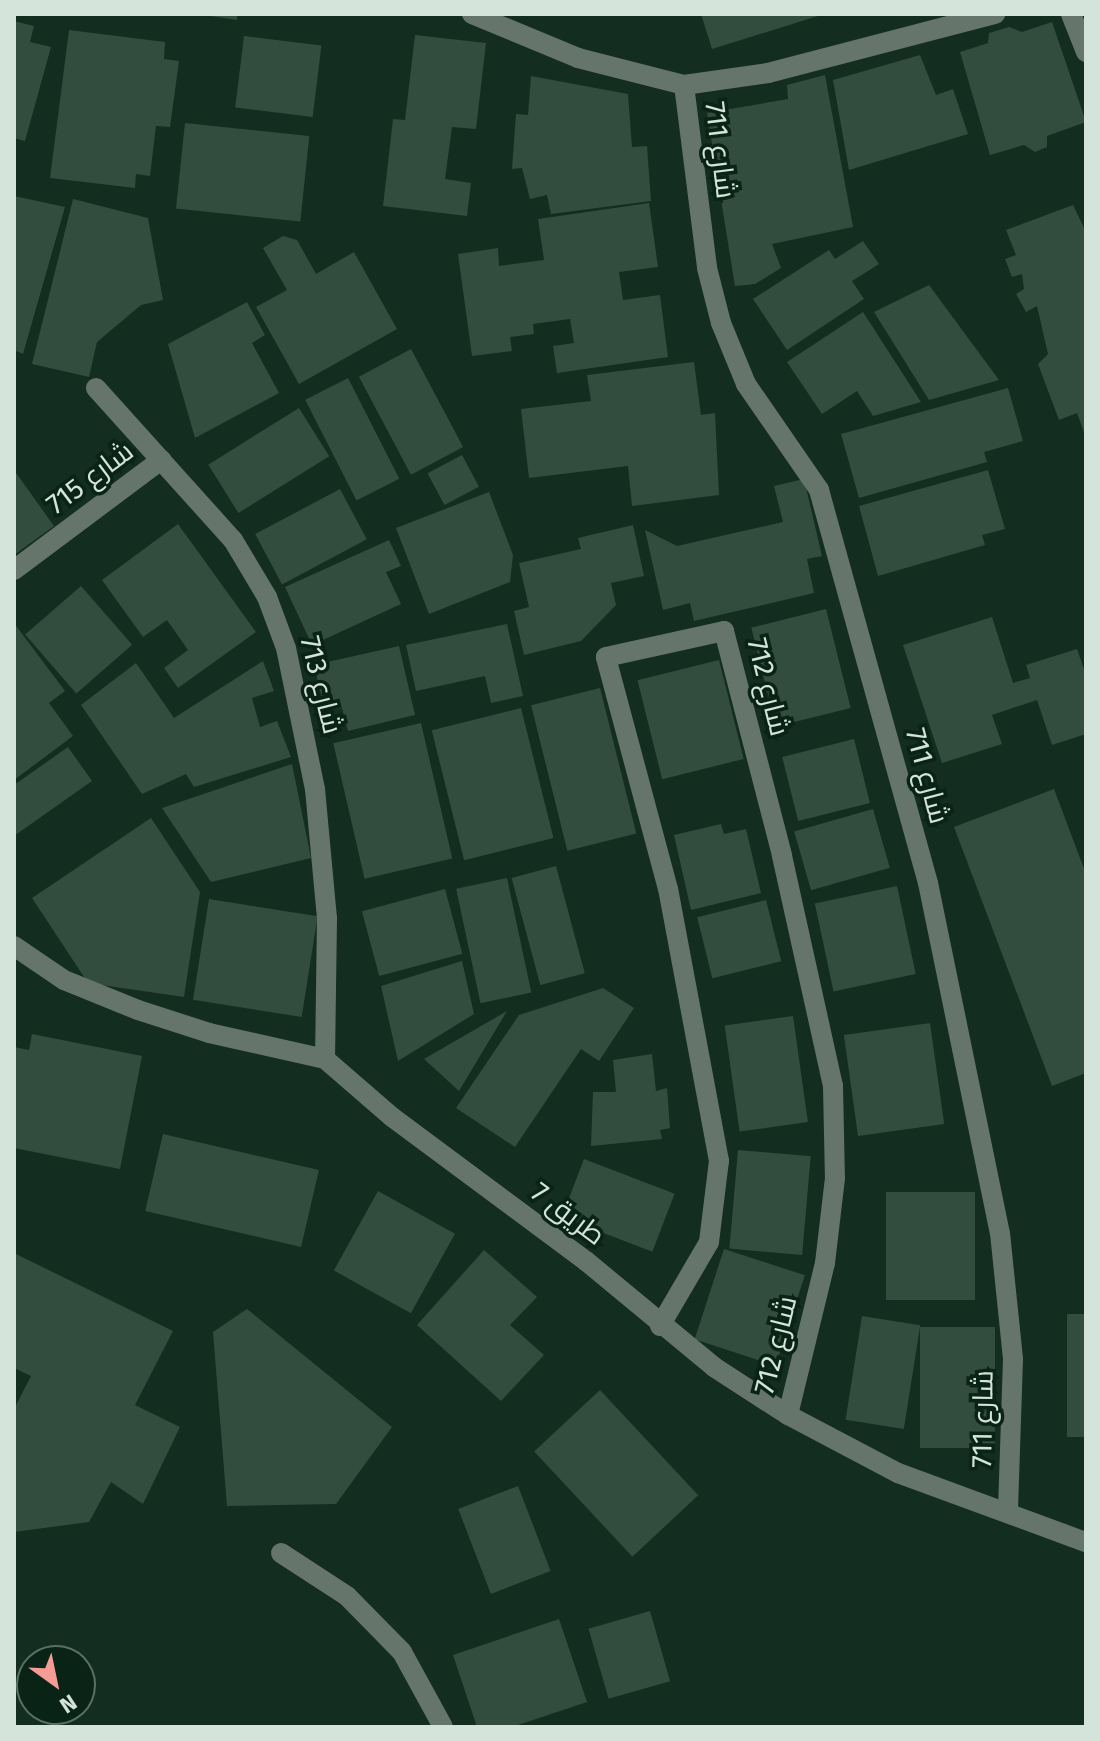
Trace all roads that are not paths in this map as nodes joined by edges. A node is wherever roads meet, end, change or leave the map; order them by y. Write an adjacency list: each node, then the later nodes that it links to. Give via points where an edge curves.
1 (472, 14): 5 (street, via 578,58)
2 (995, 14): 5 (street, via 768,73)
3 (1071, 14): 4 (street)
4 (1086, 52)
5 (684, 85): 13 (street, شارع 711, via 707,268 721,323 746,384 819,490 928,883 1000,1233 1013,1359)
6 (96, 388): 7 (street, شارع 713)
7 (161, 460): 8 (street, شارع 715); 10 (street, شارع 713, via 233,540 267,597 286,648 315,789 327,918)
8 (14, 570)
9 (14, 946): 10 (street, 7 طريق, via 64,980 138,1010 209,1033)
10 (325, 1059): 11 (street, 7 طريق, via 392,1117 586,1261)
11 (660, 1326): 12 (street, 7 طريق); 12 (street, شارع 712, via 709,1242 719,1161 668,889 606,657 724,631 833,1086 835,1178 825,1263)
12 (788, 1415): 13 (street, 7 طريق, via 898,1473)
13 (1008, 1512): 14 (street, 7 طريق)
14 (1086, 1542)
15 (281, 1553): 16 (street, via 347,1596 402,1652)
16 (443, 1727)

